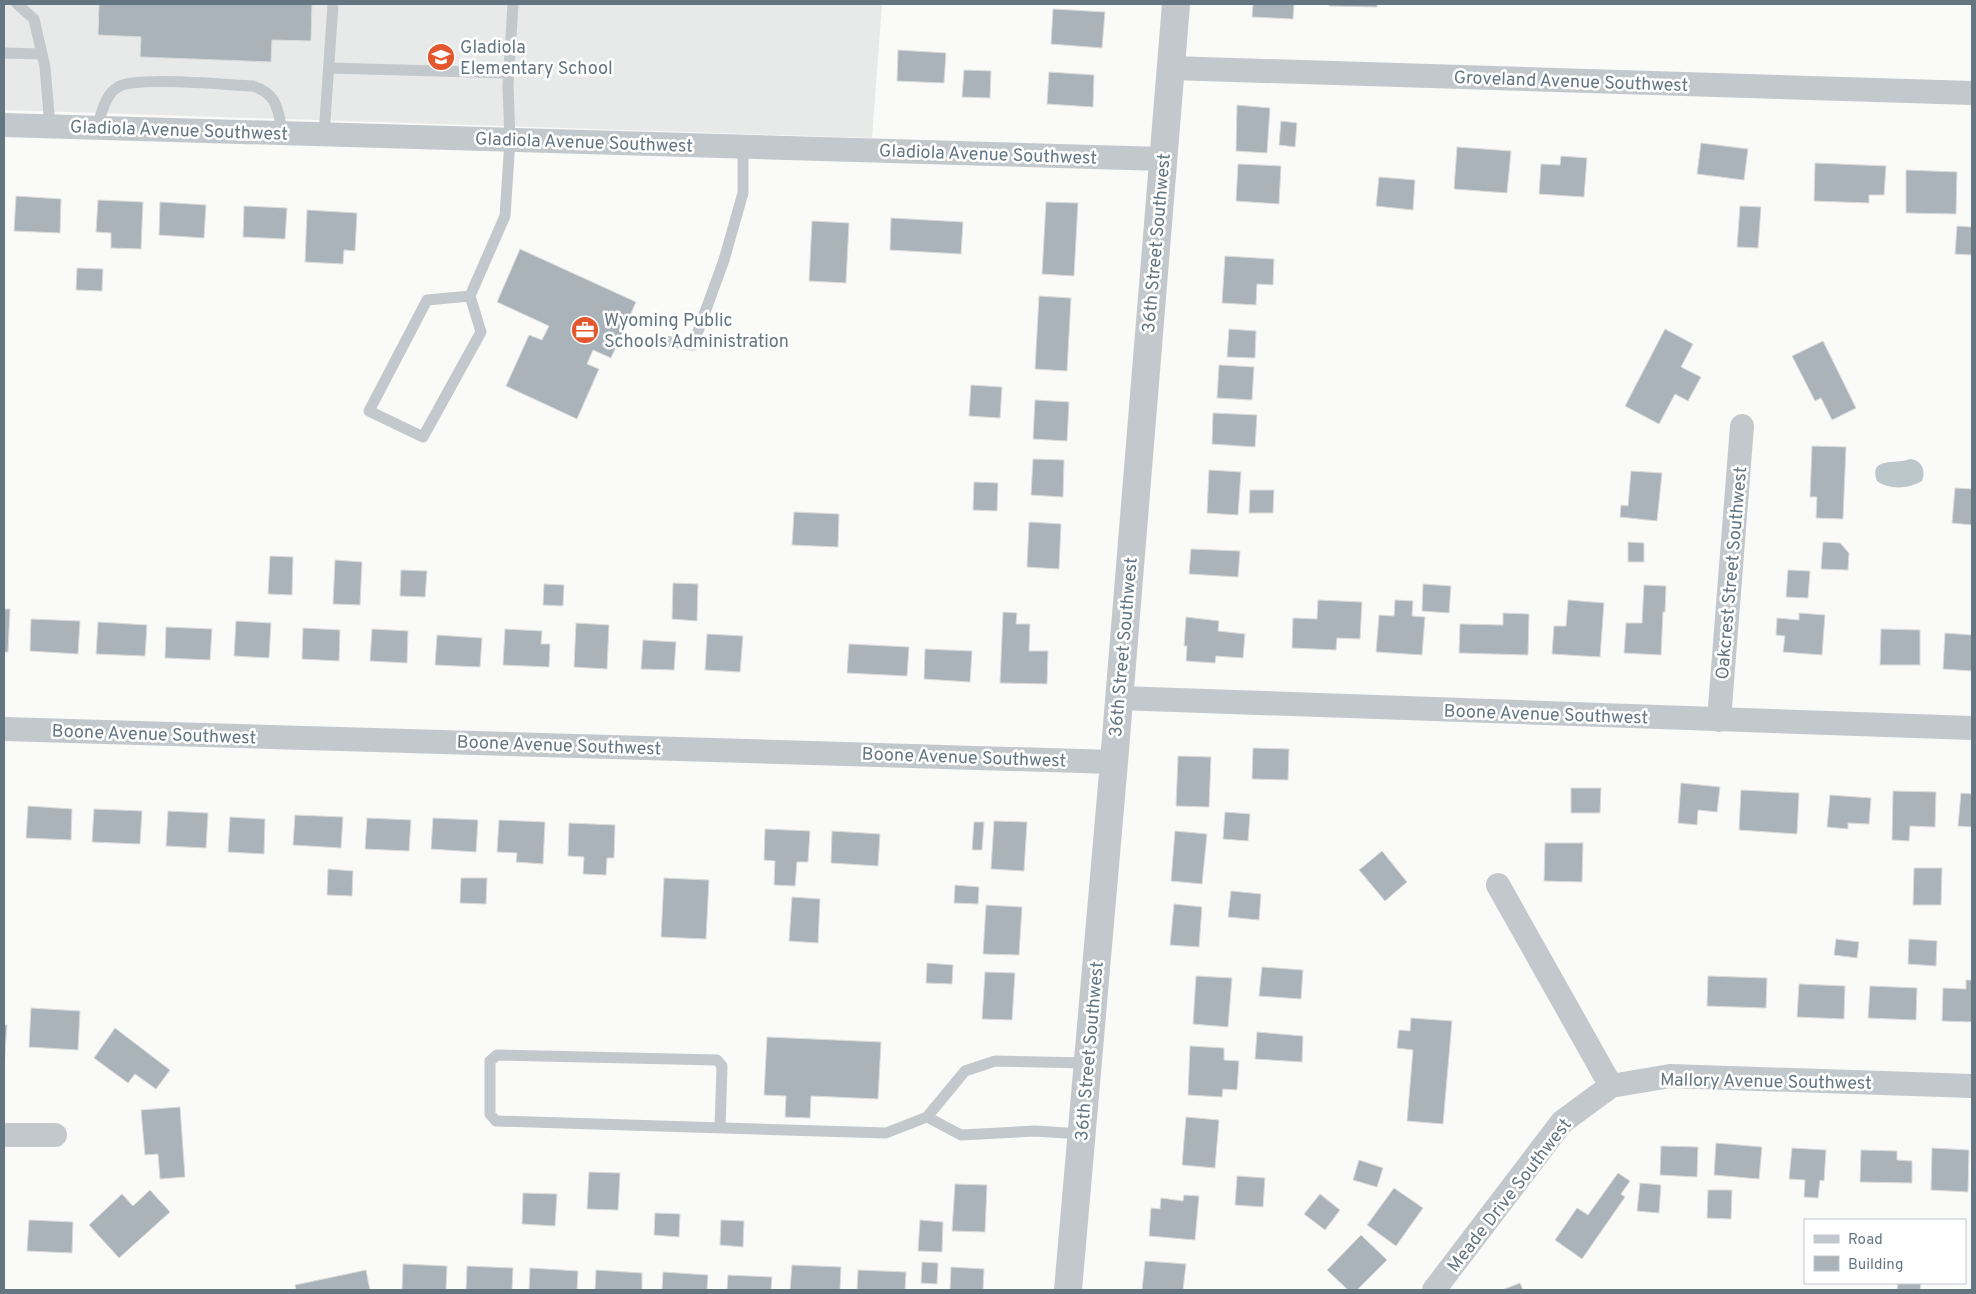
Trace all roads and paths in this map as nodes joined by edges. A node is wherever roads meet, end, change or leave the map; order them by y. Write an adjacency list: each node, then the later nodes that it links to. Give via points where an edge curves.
1 (17, 4): 6 (lane, via 34,19)
2 (333, 4): 7 (lane)
3 (514, 4): 9 (lane)
4 (1176, 4): 8 (street, 36th Street Southwest)
5 (4, 53): 6 (lane)
6 (42, 54): 12 (lane)
7 (329, 68): 9 (lane); 15 (lane)
8 (1171, 68): 10 (street, Groveland Avenue Southwest); 18 (street, 36th Street Southwest)
9 (509, 73): 16 (lane)
10 (1972, 93)
11 (4, 125): 12 (street, Gladiola Avenue Southwest)
12 (50, 127): 13 (street, Gladiola Avenue Southwest)
13 (97, 128): 14 (street, Gladiola Avenue Southwest); 14 (lane, via 106,102 117,87 136,82 253,86 265,90 275,100)
14 (283, 133): 15 (street, Gladiola Avenue Southwest)
15 (324, 135): 16 (street, Gladiola Avenue Southwest)
16 (510, 140): 17 (street, Gladiola Avenue Southwest); 19 (lane, via 505,216)
17 (743, 147): 18 (street, Gladiola Avenue Southwest); 20 (lane, via 743,193 724,260 693,345)
18 (1163, 159): 22 (street, 36th Street Southwest)
19 (470, 296): 19 (lane, via 481,332 423,438 369,411 427,300)
20 (664, 341)
21 (1742, 426): 23 (street, Oakcrest Street Southwest)
22 (1119, 698): 23 (street, Boone Avenue Southwest); 26 (street, 36th Street Southwest)
23 (1719, 720): 24 (street, Boone Avenue Southwest)
24 (1972, 728)
25 (4, 729): 26 (street, Boone Avenue Southwest)
26 (1114, 762): 28 (street, 36th Street Southwest)
27 (1498, 885): 29 (street)
28 (1087, 1063): 31 (lane, via 995,1061 972,1068 965,1071); 33 (street, 36th Street Southwest)
29 (1611, 1086): 30 (street, Mallory Avenue Southwest, via 1670,1076); 37 (street, Meade Drive Southwest, via 1562,1122)
30 (1972, 1086)
31 (927, 1118): 32 (lane, via 886,1133); 33 (lane, via 961,1135 1035,1131)
32 (720, 1128): 32 (lane, via 496,1121 490,1114 490,1061 497,1055 717,1060 722,1066)
33 (1081, 1134): 36 (street, 36th Street Southwest)
34 (4, 1135): 35 (street)
35 (55, 1135)
36 (1068, 1290)
37 (1434, 1290)

